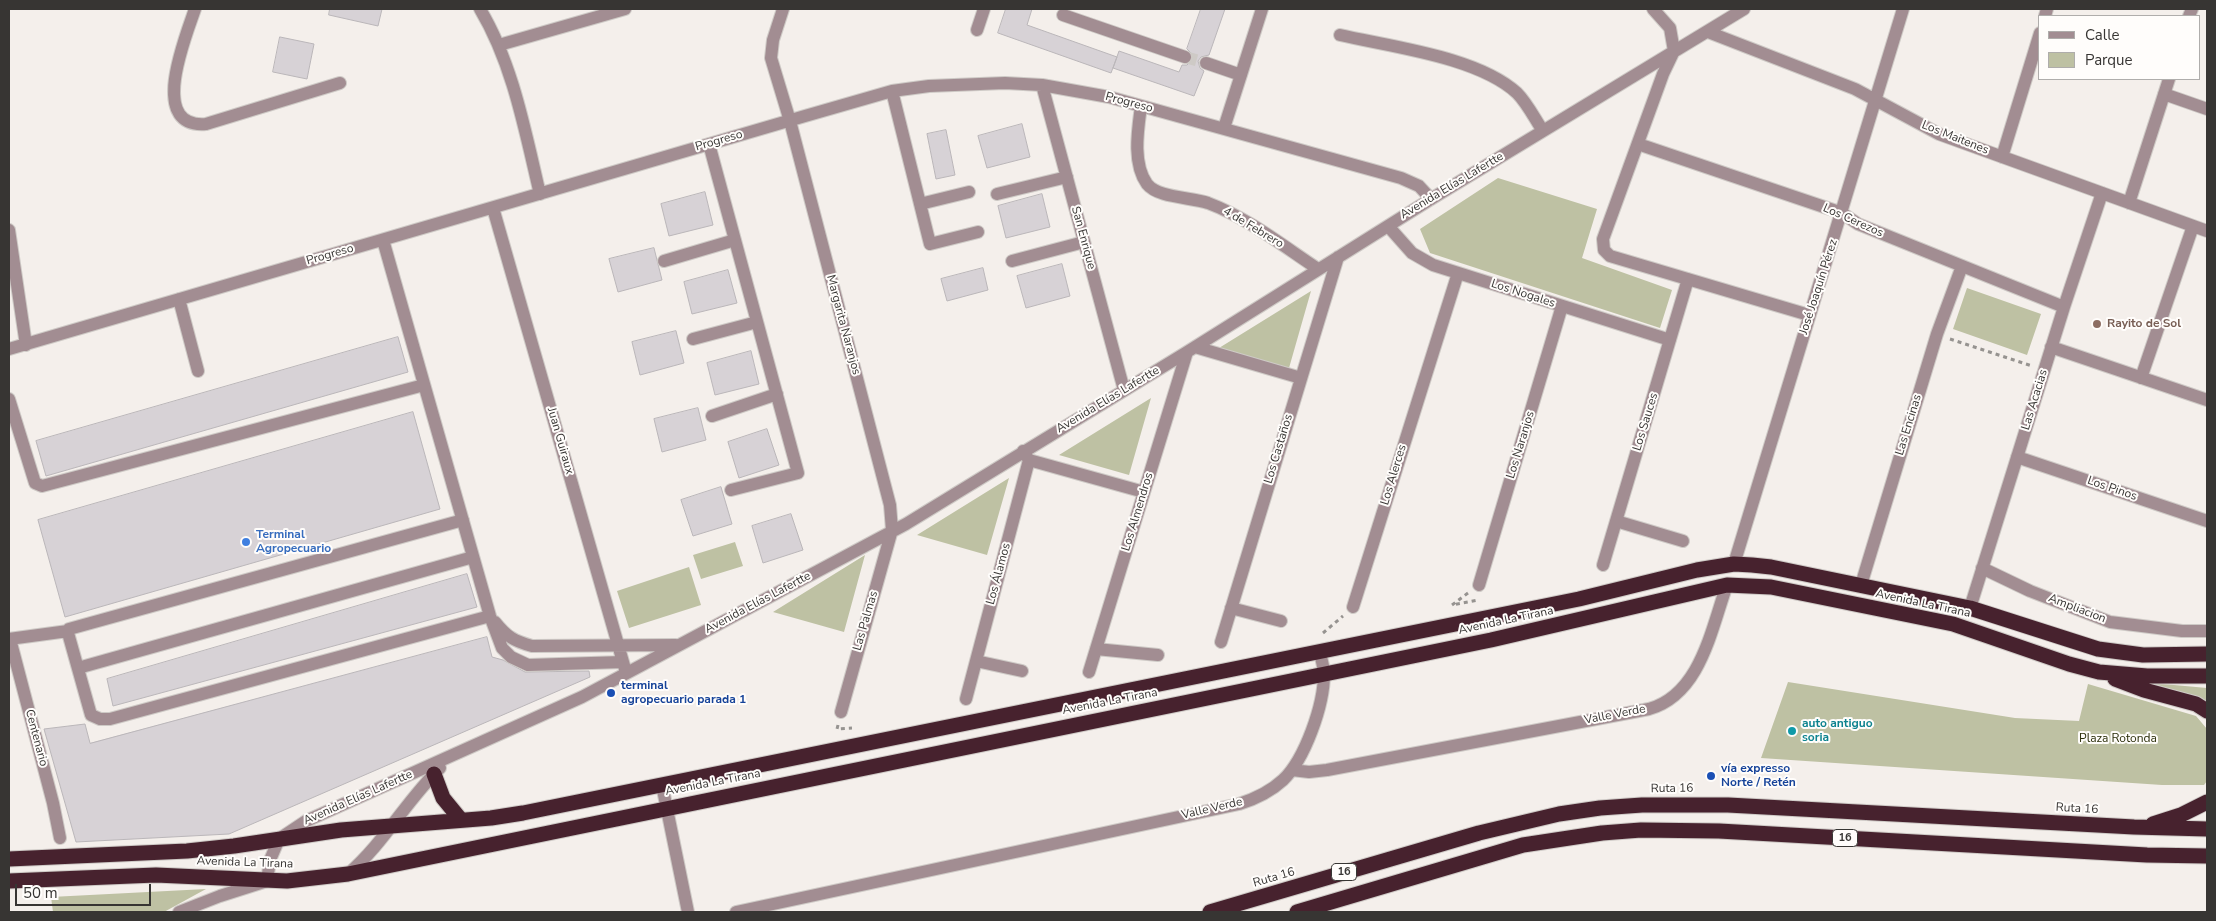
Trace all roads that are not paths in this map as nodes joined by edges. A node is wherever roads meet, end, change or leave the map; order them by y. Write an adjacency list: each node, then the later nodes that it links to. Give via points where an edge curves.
1 (194, 9): 21 (street, via 173,84 180,114 190,122 206,124)
2 (480, 9): 15 (street)
3 (625, 9): 15 (street)
4 (783, 9): 28 (street, Margarita Naranjos, via 772,40 771,58)
5 (984, 9): 11 (street)
6 (1262, 9): 19 (street)
7 (1653, 9): 16 (street, via 1670,28)
8 (1744, 9): 12 (street, Avenida Elías Lafertte)
9 (1903, 9): 25 (street, José Joaquín Pérez)
10 (1063, 15): 17 (street)
11 (977, 30)
12 (1708, 32): 16 (street, Avenida Elías Lafertte); 25 (street, Los Maitenes, via 1848,86)
13 (1340, 35): 30 (street, via 1465,64 1488,74 1517,94)
14 (2038, 40): 33 (street)
15 (500, 45): 37 (street)
16 (1674, 51): 30 (street, Avenida Elías Lafertte); 32 (street)
17 (1185, 57)
18 (1206, 64): 19 (street)
19 (1241, 75): 29 (street)
20 (2169, 80): 24 (street)
21 (340, 83)
22 (1042, 86): 23 (street, Progreso, via 967,83); 26 (street, Progreso, via 1109,96); 34 (street, San Enrique)
23 (892, 92): 28 (street, Progreso); 41 (street)
24 (2164, 94): 27 (street); 40 (street)
25 (1875, 100): 33 (street, Los Maitenes, via 1939,134); 43 (street, José Joaquín Pérez)
26 (1142, 106): 29 (street, Progreso); 56 (street, 4 de Febrero, via 1138,152 1144,178 1151,188 1220,208)
27 (2207, 109)
28 (790, 121): 31 (street, Progreso); 86 (street, Margarita Naranjos, via 890,504)
29 (1224, 128): 39 (street, Progreso, via 1401,178 1419,186)
30 (1543, 131): 39 (street, Avenida Elías Lafertte)
31 (709, 144): 37 (street, Progreso); 50 (street)
32 (1638, 144): 43 (street, Los Cerezos); 58 (street, via 1603,239 1604,250 1610,256)
33 (2002, 157): 36 (street, Los Maitenes)
34 (1067, 176): 38 (street); 51 (street, San Enrique)
35 (969, 192): 41 (street)
36 (2102, 193): 40 (street, Los Maitenes); 61 (street, Las Acacias)
37 (540, 194): 42 (street, Progreso)
38 (996, 194)
39 (1431, 199): 44 (street, Avenida Elías Lafertte)
40 (2129, 203): 45 (street, Los Maitenes)
41 (920, 204): 48 (street, via 930,244)
42 (493, 208): 49 (street, Progreso); 105 (street, Juan Guiraux)
43 (1842, 213): 55 (street, Los Cerezos, via 1858,224); 62 (street, José Joaquín Pérez)
44 (1388, 226): 52 (street, Avenida Elías Lafertte); 57 (street, Los Nogales, via 1417,256)
45 (2193, 226): 47 (street, Los Maitenes); 72 (street)
46 (9, 230): 66 (street)
47 (2207, 231)
48 (978, 232)
49 (383, 240): 59 (street, Progreso); 73 (street)
50 (735, 240): 53 (street); 63 (street)
51 (1084, 242): 54 (street); 74 (street, San Enrique)
52 (1338, 257): 56 (street, Avenida Elías Lafertte); 71 (street, Los Castaños)
53 (664, 261)
54 (1012, 261)
55 (1962, 266): 61 (street, Los Cerezos); 94 (street, Las Encinas, via 1937,334)
56 (1318, 269): 69 (street, Avenida Elías Lafertte)
57 (1458, 273): 60 (street, Los Nogales); 95 (street, Los Alerces)
58 (1688, 279): 62 (street); 65 (street, Los Sauces)
59 (179, 300): 66 (street, Progreso); 70 (street)
60 (1562, 306): 65 (street, Los Nogales); 92 (street, Los Naranjos)
61 (2064, 307): 67 (street, Las Acacias)
62 (1809, 316): 89 (street, José Joaquín Pérez)
63 (757, 322): 64 (street); 75 (street)
64 (693, 338)
65 (1670, 340): 84 (street, Los Sauces)
66 (26, 345): 68 (street, Progreso)
67 (2051, 347): 72 (street); 80 (street, Las Acacias)
68 (9, 349)
69 (1191, 350): 71 (street); 74 (street, Avenida Elías Lafertte); 82 (street, Los Almendros)
70 (198, 372)
71 (1301, 378): 96 (street, Los Castaños)
72 (2141, 378): 77 (street)
73 (424, 385): 76 (street, via 42,486 35,483); 83 (street)
74 (1124, 390): 79 (street, Avenida Elías Lafertte)
75 (777, 394): 78 (street); 81 (street, via 798,473)
76 (9, 399)
77 (2207, 400)
78 (712, 416)
79 (1026, 456): 82 (street); 86 (street, Avenida Elías Lafertte); 110 (street, Los Álamos)
80 (2017, 456): 85 (street, Los Pinos); 91 (street, Las Acacias)
81 (731, 490)
82 (1144, 492): 106 (street, Los Almendros)
83 (463, 520): 88 (street); 101 (street)
84 (1616, 521): 87 (street); 90 (street, Los Sauces)
85 (2207, 521)
86 (892, 530): 104 (street, Avenida Elías Lafertte); 120 (street, Las Palmas)
87 (1683, 541)
88 (473, 557): 98 (street); 111 (street)
89 (1734, 564): 94 (highway, Avenida La Tirana, via 1771,567); 107 (highway, Avenida La Tirana)
90 (1603, 565)
91 (1982, 568): 97 (street, Las Acacias); 100 (street, Ampliacion, via 2030,591 2110,622 2182,631)
92 (1479, 585)
93 (1727, 585): 115 (highway, Avenida La Tirana, via 1771,587 1944,622); 116 (highway, Avenida La Tirana, via 1491,640); 122 (street, Valle Verde, via 1699,663 1678,694 1665,703 1649,709 1327,770)
94 (1860, 585): 97 (highway, Avenida La Tirana)
95 (1353, 607)
96 (1231, 608): 99 (street); 103 (street, Los Castaños)
97 (1970, 608): 108 (highway, Avenida La Tirana, via 2098,649 2143,655)
98 (490, 616): 105 (street, via 516,642 532,646); 111 (street, via 110,720 91,715); 112 (street, via 502,648 511,657 528,665)
99 (1281, 621)
100 (2207, 630)
101 (68, 631): 102 (street); 111 (street)
102 (9, 639): 131 (street, Centenario)
103 (1221, 642)
104 (679, 645): 105 (street); 112 (street, Avenida Elías Lafertte)
105 (619, 646): 112 (street, Juan Guiraux)
106 (1096, 649): 109 (street); 114 (street, Los Almendros)
107 (1320, 652): 116 (street); 124 (highway, Avenida La Tirana)
108 (2207, 654)
109 (1158, 655)
110 (976, 661): 113 (street); 118 (street, Los Álamos)
111 (78, 668)
112 (625, 668): 121 (street, Avenida Elías Lafertte, via 544,715)
113 (1022, 671)
114 (1089, 672)
115 (2099, 672): 117 (highway, Avenida La Tirana); 119 (highway, via 2144,690 2196,704)
116 (1324, 674): 122 (street, via 1314,722); 126 (highway, Avenida La Tirana)
117 (2207, 676)
118 (966, 699)
119 (2207, 711)
120 (841, 712)
121 (453, 756): 123 (street, Avenida Elías Lafertte); 132 (street, Avenida Elías Lafertte, via 320,813)
122 (1292, 770): 140 (street, Valle Verde, via 1270,790 1239,804)
123 (434, 774): 127 (highway, via 443,798); 128 (street, Avenida Elías Lafertte)
124 (662, 785): 126 (street); 127 (highway, Avenida La Tirana, via 523,813)
125 (2207, 802): 129 (highway, via 2174,817)
126 (666, 807): 135 (highway, Avenida La Tirana); 139 (street)
127 (461, 820): 128 (highway, Avenida La Tirana)
128 (393, 825): 132 (highway, Avenida La Tirana); 135 (street, Avenida Elías Lafertte)
129 (2134, 827): 130 (highway, Ruta 16 / 16); 141 (highway, Ruta 16 / 16, via 1728,805 1600,808 1487,830)
130 (2207, 829)
131 (60, 838)
132 (279, 839): 134 (highway, Avenida La Tirana, via 187,851); 137 (street, via 270,860)
133 (2207, 856): 142 (highway, 16, via 1719,831 1641,830 1524,846)
134 (9, 859)
135 (348, 874): 137 (highway, Avenida La Tirana)
136 (9, 881): 137 (highway, Avenida La Tirana, via 156,875)
137 (267, 881): 138 (street)
138 (179, 912)
139 (688, 912)
140 (736, 912)
141 (1210, 912)
142 (1297, 912)

